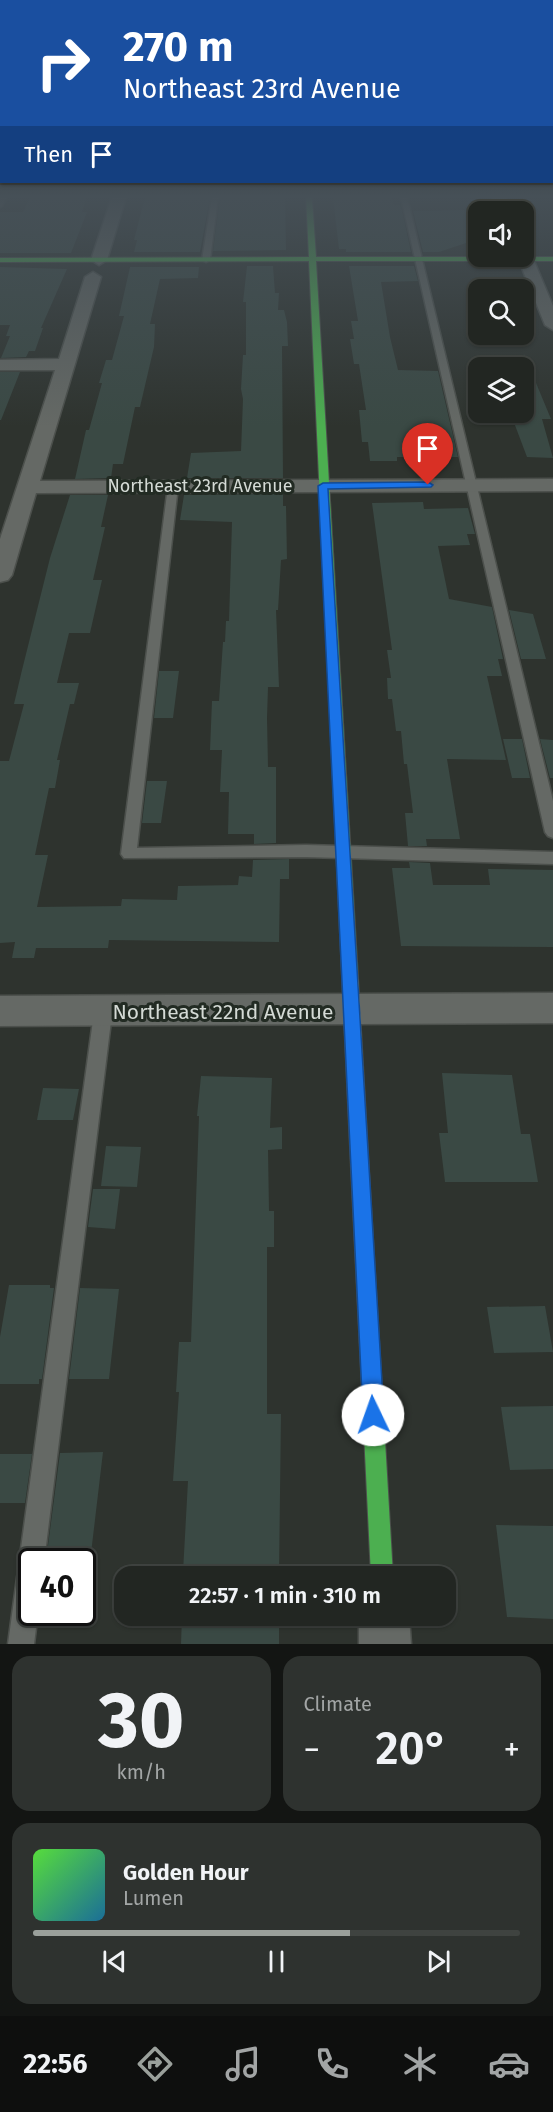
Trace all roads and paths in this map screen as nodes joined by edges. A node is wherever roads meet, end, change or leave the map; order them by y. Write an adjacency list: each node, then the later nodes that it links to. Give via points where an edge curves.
1 (95, 274): 7 (street)
2 (313, 274): 11 (street)
3 (421, 274): 8 (lane)
4 (531, 274): 5 (street)
5 (553, 325)
6 (0, 364): 7 (street)
7 (66, 364): 12 (street)
8 (470, 485): 9 (street, Northeast 23rd Avenue); 11 (street, Northeast 23rd Avenue); 14 (lane)
9 (553, 485)
10 (173, 486): 11 (street, Northeast 23rd Avenue); 12 (street, Northeast 23rd Avenue); 15 (lane, via 129,854)
11 (323, 486): 15 (street)
12 (26, 487): 13 (street)
13 (0, 575)
14 (553, 832)
15 (343, 853): 16 (lane); 19 (street)
16 (553, 858)
17 (553, 1008): 19 (street, Northeast 22nd Avenue)
18 (0, 1011): 20 (street, Northeast 22nd Avenue)
19 (352, 1011): 20 (street, Northeast 22nd Avenue); 22 (street)
20 (103, 1013): 21 (lane)
21 (34, 1548)
22 (381, 1566)
23 (23, 1626): 25 (lane)
24 (384, 1626): 26 (street)
25 (21, 1644)
26 (385, 1644)

